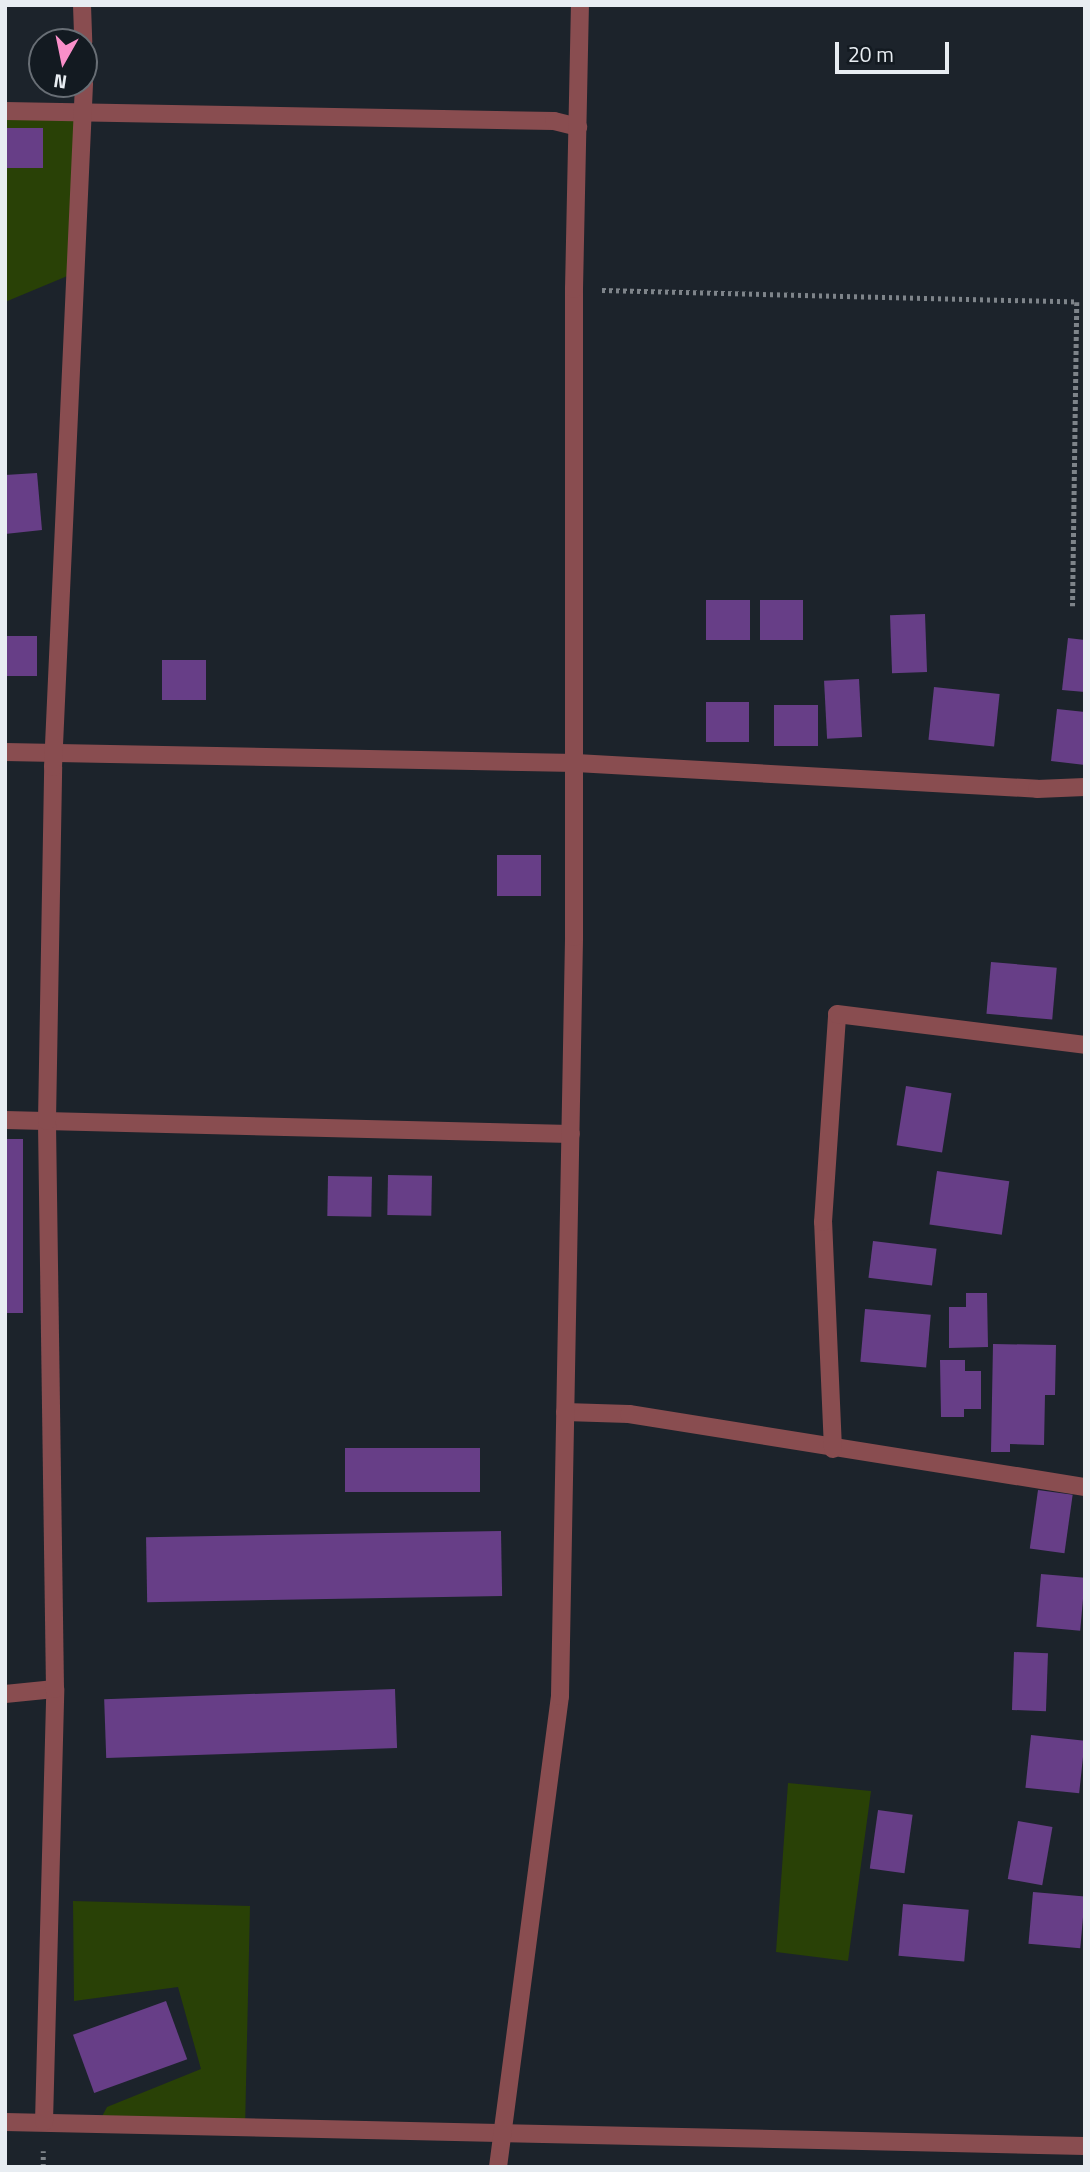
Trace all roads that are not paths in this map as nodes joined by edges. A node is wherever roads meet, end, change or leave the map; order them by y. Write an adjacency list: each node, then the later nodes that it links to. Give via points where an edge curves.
1 (82, 5): 3 (street)
2 (580, 5): 7 (street)
3 (83, 28)
4 (84, 98): 6 (street)
5 (5, 111): 6 (street)
6 (85, 113): 7 (street, via 554,121); 9 (street)
7 (578, 127): 10 (street)
8 (5, 752): 9 (street)
9 (54, 753): 10 (street); 14 (street)
10 (576, 763): 11 (street, via 1037,789); 15 (street)
11 (1085, 787)
12 (1085, 1045): 17 (street, via 837,1014 823,1222)
13 (5, 1120): 14 (street)
14 (47, 1121): 15 (street); 19 (street)
15 (572, 1134): 16 (street)
16 (565, 1412): 17 (street, via 629,1414); 23 (street, via 560,1696)
17 (833, 1449): 18 (street)
18 (1085, 1487)
19 (55, 1689): 20 (street); 22 (street)
20 (5, 1694)
21 (5, 2122): 22 (street)
22 (44, 2122): 23 (street)
23 (502, 2136): 24 (street); 25 (street)
24 (1085, 2146)
25 (498, 2167)

